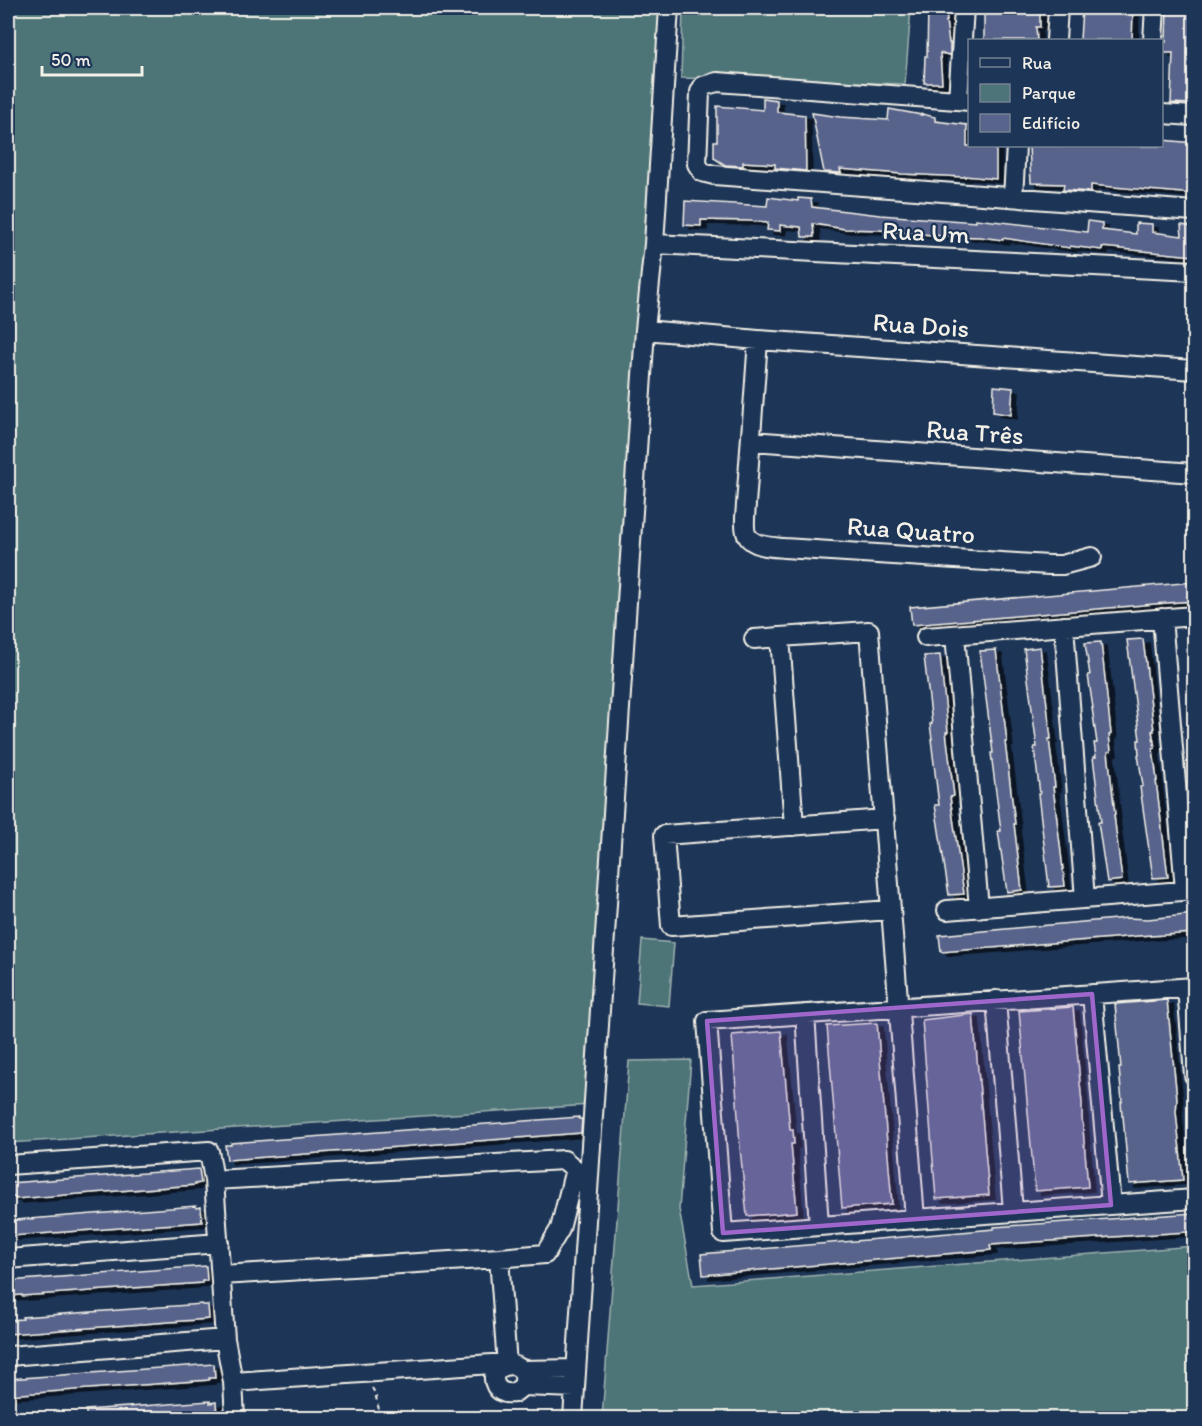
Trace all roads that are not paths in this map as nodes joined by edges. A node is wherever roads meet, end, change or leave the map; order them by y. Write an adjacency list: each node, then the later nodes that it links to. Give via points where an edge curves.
1 (669, 8): 13 (street)
2 (964, 8): 7 (street)
3 (1058, 8): 5 (street)
4 (1155, 8): 6 (street)
5 (1056, 39)
6 (1153, 39)
7 (964, 100): 11 (street, via 710,83 700,92 697,164 702,172 714,175)
8 (1163, 114): 9 (street)
9 (1194, 116)
10 (1016, 147): 11 (street)
11 (1013, 197): 12 (street)
12 (1194, 211)
13 (654, 244): 14 (street, Rua Um); 15 (street)
14 (1194, 271)
15 (645, 330): 16 (street, Rua Dois); 54 (street)
16 (758, 340): 17 (street, Rua Dois); 18 (street)
17 (1194, 370)
18 (751, 441): 19 (street, Rua Três); 20 (street, Rua Quatro, via 746,532 747,537 762,544 1049,565)
19 (1194, 473)
20 (1092, 557)
21 (1194, 616): 22 (street)
22 (1162, 618): 23 (street); 30 (street)
23 (1064, 626): 24 (street); 31 (street)
24 (956, 635): 26 (street); 32 (street)
25 (780, 637): 27 (street); 28 (street, via 869,630); 29 (street)
26 (926, 637)
27 (754, 639)
28 (885, 819): 29 (street); 33 (street)
29 (794, 826): 33 (street, via 664,835 671,926)
30 (1190, 890): 31 (street)
31 (1085, 899): 32 (street)
32 (979, 908): 34 (street)
33 (890, 910): 38 (street)
34 (947, 910)
35 (1191, 987): 36 (street); 40 (street)
36 (1092, 994): 37 (street); 44 (street)
37 (996, 1000): 38 (street); 45 (street)
38 (898, 1007): 39 (street); 46 (street)
39 (805, 1014): 47 (street); 47 (street, via 707,1021 723,1233)
40 (1194, 1075)
41 (8, 1165): 42 (street, via 208,1151)
42 (214, 1180): 48 (street); 49 (street, via 564,1160 575,1169 560,1229 545,1254)
43 (1194, 1199): 44 (street)
44 (1111, 1205): 45 (street)
45 (1013, 1211): 46 (street)
46 (915, 1219): 47 (street)
47 (819, 1226)
48 (219, 1243): 50 (street); 51 (street)
49 (499, 1258): 51 (street); 55 (street)
50 (8, 1259)
51 (221, 1275): 52 (street)
52 (225, 1339): 53 (street); 56 (street)
53 (8, 1356)
54 (576, 1369): 55 (street); 57 (street)
55 (517, 1374): 56 (street, via 506,1363); 57 (street)
56 (232, 1382): 58 (street)
57 (575, 1388): 59 (street)
58 (235, 1419)
59 (573, 1419)

